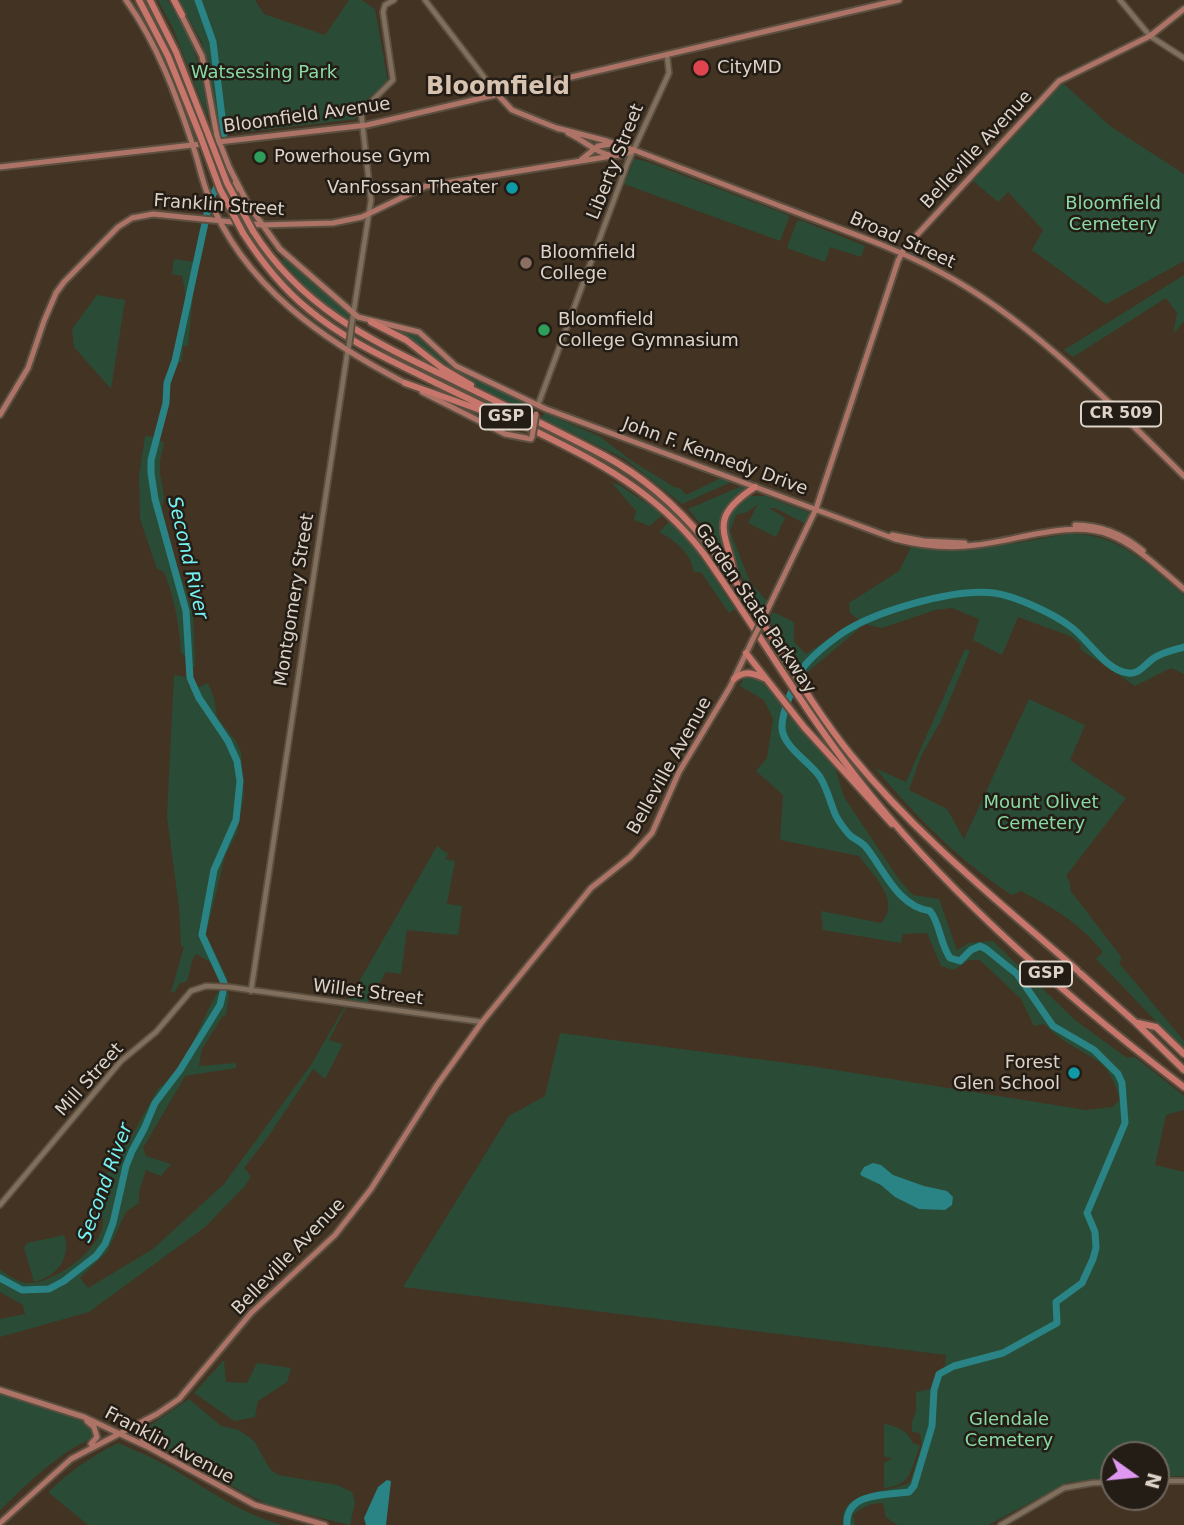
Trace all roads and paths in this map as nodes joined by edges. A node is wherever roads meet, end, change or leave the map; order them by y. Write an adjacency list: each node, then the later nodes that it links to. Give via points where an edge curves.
1 (126, 0): 18 (main road, via 161,60)
2 (139, 0): 38 (highway, Garden State Parkway / GSP, bridge, via 165,49 227,202 267,267 315,315 340,332)
3 (150, 0): 37 (highway, Garden State Parkway / GSP, bridge, via 173,45 228,183 274,262 343,323)
4 (173, 0): 10 (highway)
5 (394, 0): 15 (street, via 383,12 393,78 362,108)
6 (425, 0): 14 (street)
7 (899, 0): 12 (main road, Bloomfield Avenue)
8 (1120, 0): 11 (street)
9 (1184, 9): 11 (main road, Belleville Avenue)
10 (182, 15): 17 (main road, via 202,56)
11 (1150, 36): 13 (street); 30 (main road, Belleville Avenue, via 1059,81)
12 (667, 55): 14 (main road, Bloomfield Avenue); 21 (street, Liberty Street, via 669,72)
13 (1184, 58)
14 (498, 95): 15 (main road, Bloomfield Avenue); 16 (main road, Broad Street, via 512,110)
15 (362, 126): 17 (main road, Bloomfield Avenue); 27 (street, Montgomery Street)
16 (557, 128): 19 (main road, Broad Street); 20 (main road, Broad Street)
17 (219, 142): 18 (main road, Bloomfield Avenue); 25 (main road)
18 (192, 145): 24 (main road, Bloomfield Avenue); 26 (main road)
19 (618, 145): 20 (main road, Franklin Street / CR 509); 21 (main road, Broad Street / CR 509)
20 (594, 149): 22 (main road, Broad Street); 23 (main road, Franklin Street / CR 509)
21 (634, 150): 22 (main road, CR 509); 30 (main road, Broad Street / CR 509); 35 (street, Liberty Street)
22 (612, 156): 23 (main road, Franklin Street / CR 509)
23 (578, 160): 27 (main road, Franklin Street / CR 509, via 426,186)
24 (0, 167)
25 (234, 178): 26 (main road, via 233,205 224,209); 29 (main road)
26 (214, 206): 28 (main road)
27 (369, 213): 29 (main road, Franklin Street / CR 509, via 333,223); 31 (street, Montgomery Street)
28 (220, 221): 29 (main road, Franklin Street / CR 509); 33 (main road, via 274,293 302,319); 36 (main road, Franklin Street / CR 509, via 145,215 118,227 56,293 28,368)
29 (262, 225): 31 (main road, via 279,249)
30 (901, 254): 39 (main road, Broad Street / CR 509, via 969,289 1031,334); 41 (main road, Belleville Avenue)
31 (354, 313): 32 (main road); 33 (street, Montgomery Street, bridge)
32 (371, 321): 35 (main road, John F. Kennedy Drive, via 424,335 456,366); 37 (highway, via 450,373)
33 (348, 349): 34 (main road); 49 (street, Montgomery Street)
34 (405, 383): 38 (highway, via 451,398); 38 (main road, via 505,434)
35 (538, 405): 38 (main road, Liberty Street, bridge); 40 (main road, John F. Kennedy Drive)
36 (0, 415)
37 (540, 423): 43 (highway, Garden State Parkway / GSP, via 650,484 699,530)
38 (532, 436): 48 (highway, Garden State Parkway / GSP, via 623,478 675,520 711,563 858,779)
39 (1184, 476)
40 (755, 487): 41 (main road, John F. Kennedy Drive); 43 (highway, via 731,505 724,519)
41 (816, 509): 42 (main road, John F. Kennedy Drive); 45 (main road, Belleville Avenue, bridge)
42 (881, 534): 44 (main road, John F. Kennedy Drive, via 949,547 1092,530 1126,542); 44 (main road, John F. Kennedy Drive, via 962,543 1073,525 1093,526 1128,540)
43 (735, 581): 51 (highway, Garden State Parkway / GSP, via 849,752 907,819)
44 (1184, 588)
45 (746, 653): 46 (main road, Belleville Avenue); 47 (highway)
46 (734, 679): 47 (highway, via 748,673); 50 (main road, Belleville Avenue, via 679,772 652,833 590,888)
47 (766, 679): 48 (highway, via 882,815)
48 (926, 857): 54 (highway, Garden State Parkway / GSP, via 1054,981)
49 (251, 991): 50 (street, Willet Street); 55 (street, Mill Street, via 198,987 191,991 156,1032 121,1061)
50 (482, 1022): 58 (main road, Belleville Avenue, via 371,1189 335,1235 251,1313 188,1391)
51 (1135, 1022): 52 (highway, via 1156,1027); 53 (highway, Garden State Parkway / GSP)
52 (1184, 1054)
53 (1184, 1070)
54 (1184, 1088)
55 (0, 1205)
56 (0, 1390): 57 (main road, Franklin Avenue)
57 (84, 1417): 59 (main road, Franklin Avenue); 61 (main road, via 97,1437)
58 (145, 1420): 59 (main road, Belleville Avenue); 60 (main road, via 139,1435)
59 (117, 1433): 60 (main road, Franklin Avenue); 61 (main road, Belleville Avenue)
60 (150, 1448): 64 (main road, Franklin Avenue, via 239,1498)
61 (86, 1449): 63 (main road, Belleville Avenue)
62 (1100, 1483): 65 (street, via 1064,1488)
63 (0, 1523)
64 (325, 1525)
65 (1001, 1525)

